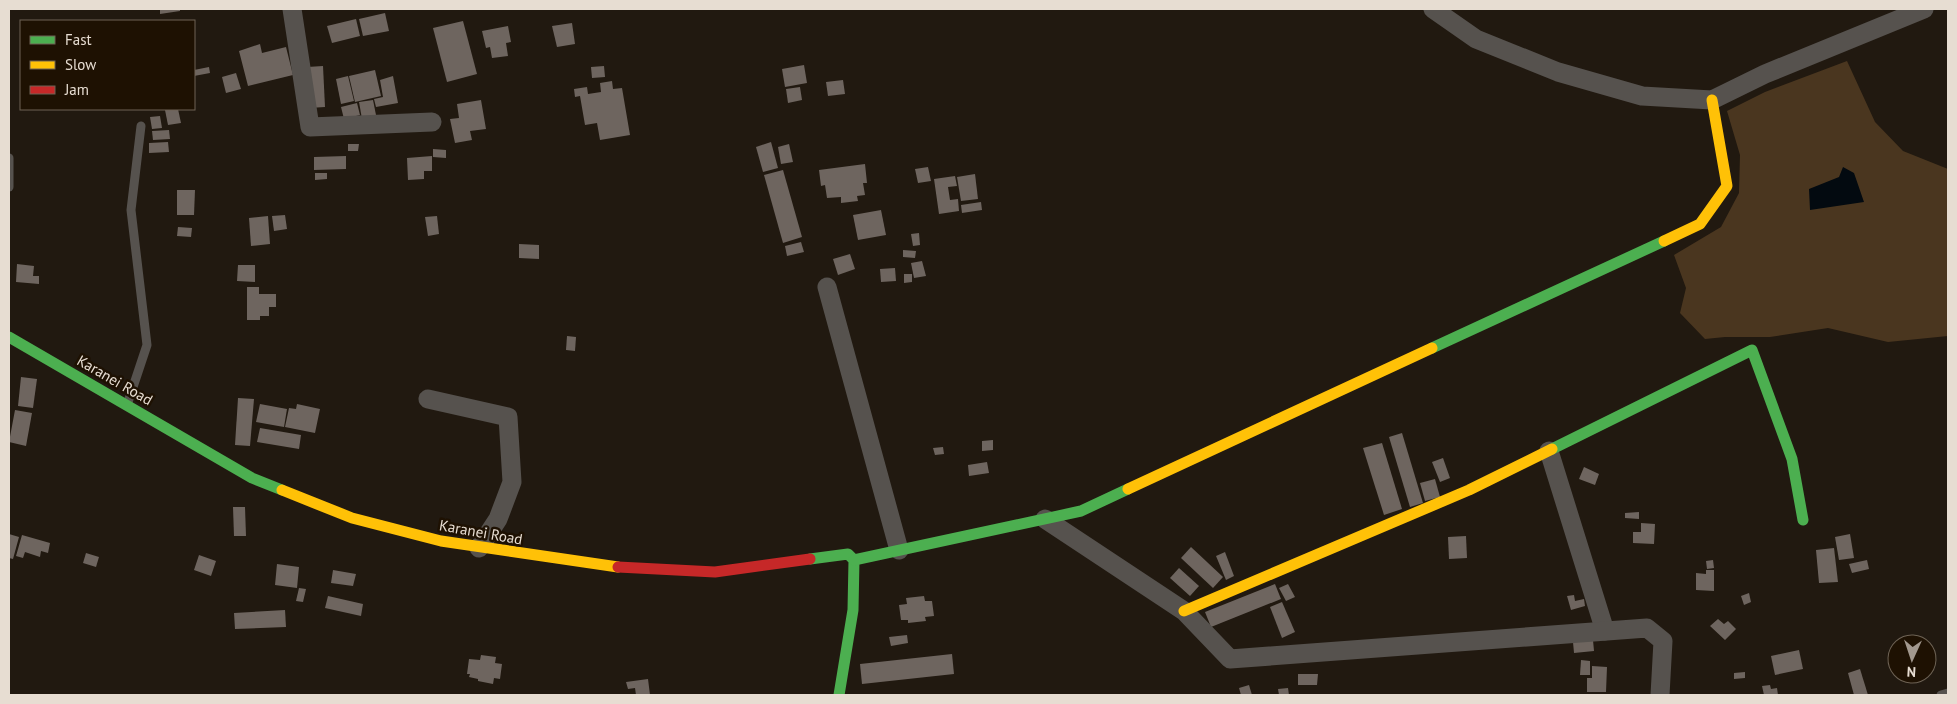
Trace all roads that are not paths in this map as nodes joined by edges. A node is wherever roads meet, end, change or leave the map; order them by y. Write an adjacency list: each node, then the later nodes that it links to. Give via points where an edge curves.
1 (292, 9): 5 (street, via 310,127)
2 (1433, 9): 4 (street, via 1476,40 1558,72 1642,96)
3 (1924, 9): 4 (street, via 1765,74)
4 (1712, 100): 14 (street, via 1727,186 1700,224 1081,511)
5 (432, 122)
6 (141, 126): 12 (lane, via 131,210 147,345)
7 (9, 158): 8 (lane)
8 (9, 187)
9 (827, 287): 17 (street)
10 (9, 337): 12 (street, Karanei Road)
11 (428, 399): 16 (street, via 508,417 512,482 498,519)
12 (127, 404): 16 (street, Karanei Road, via 252,478 352,518)
13 (1549, 451): 15 (street, via 1752,350 1792,459); 19 (street, via 1470,490); 20 (street)
14 (1045, 519): 17 (street); 19 (street)
15 (1803, 520)
16 (479, 548): 18 (street, Karanei Road, via 614,567 715,572 848,554)
17 (900, 550): 18 (street)
18 (854, 560): 22 (street, via 853,610)
19 (1184, 611): 20 (street, via 1230,659)
20 (1605, 631): 23 (street, via 1647,628 1663,641)
21 (1948, 693): 24 (lane)
22 (839, 695)
23 (1660, 695)
24 (1941, 695)

